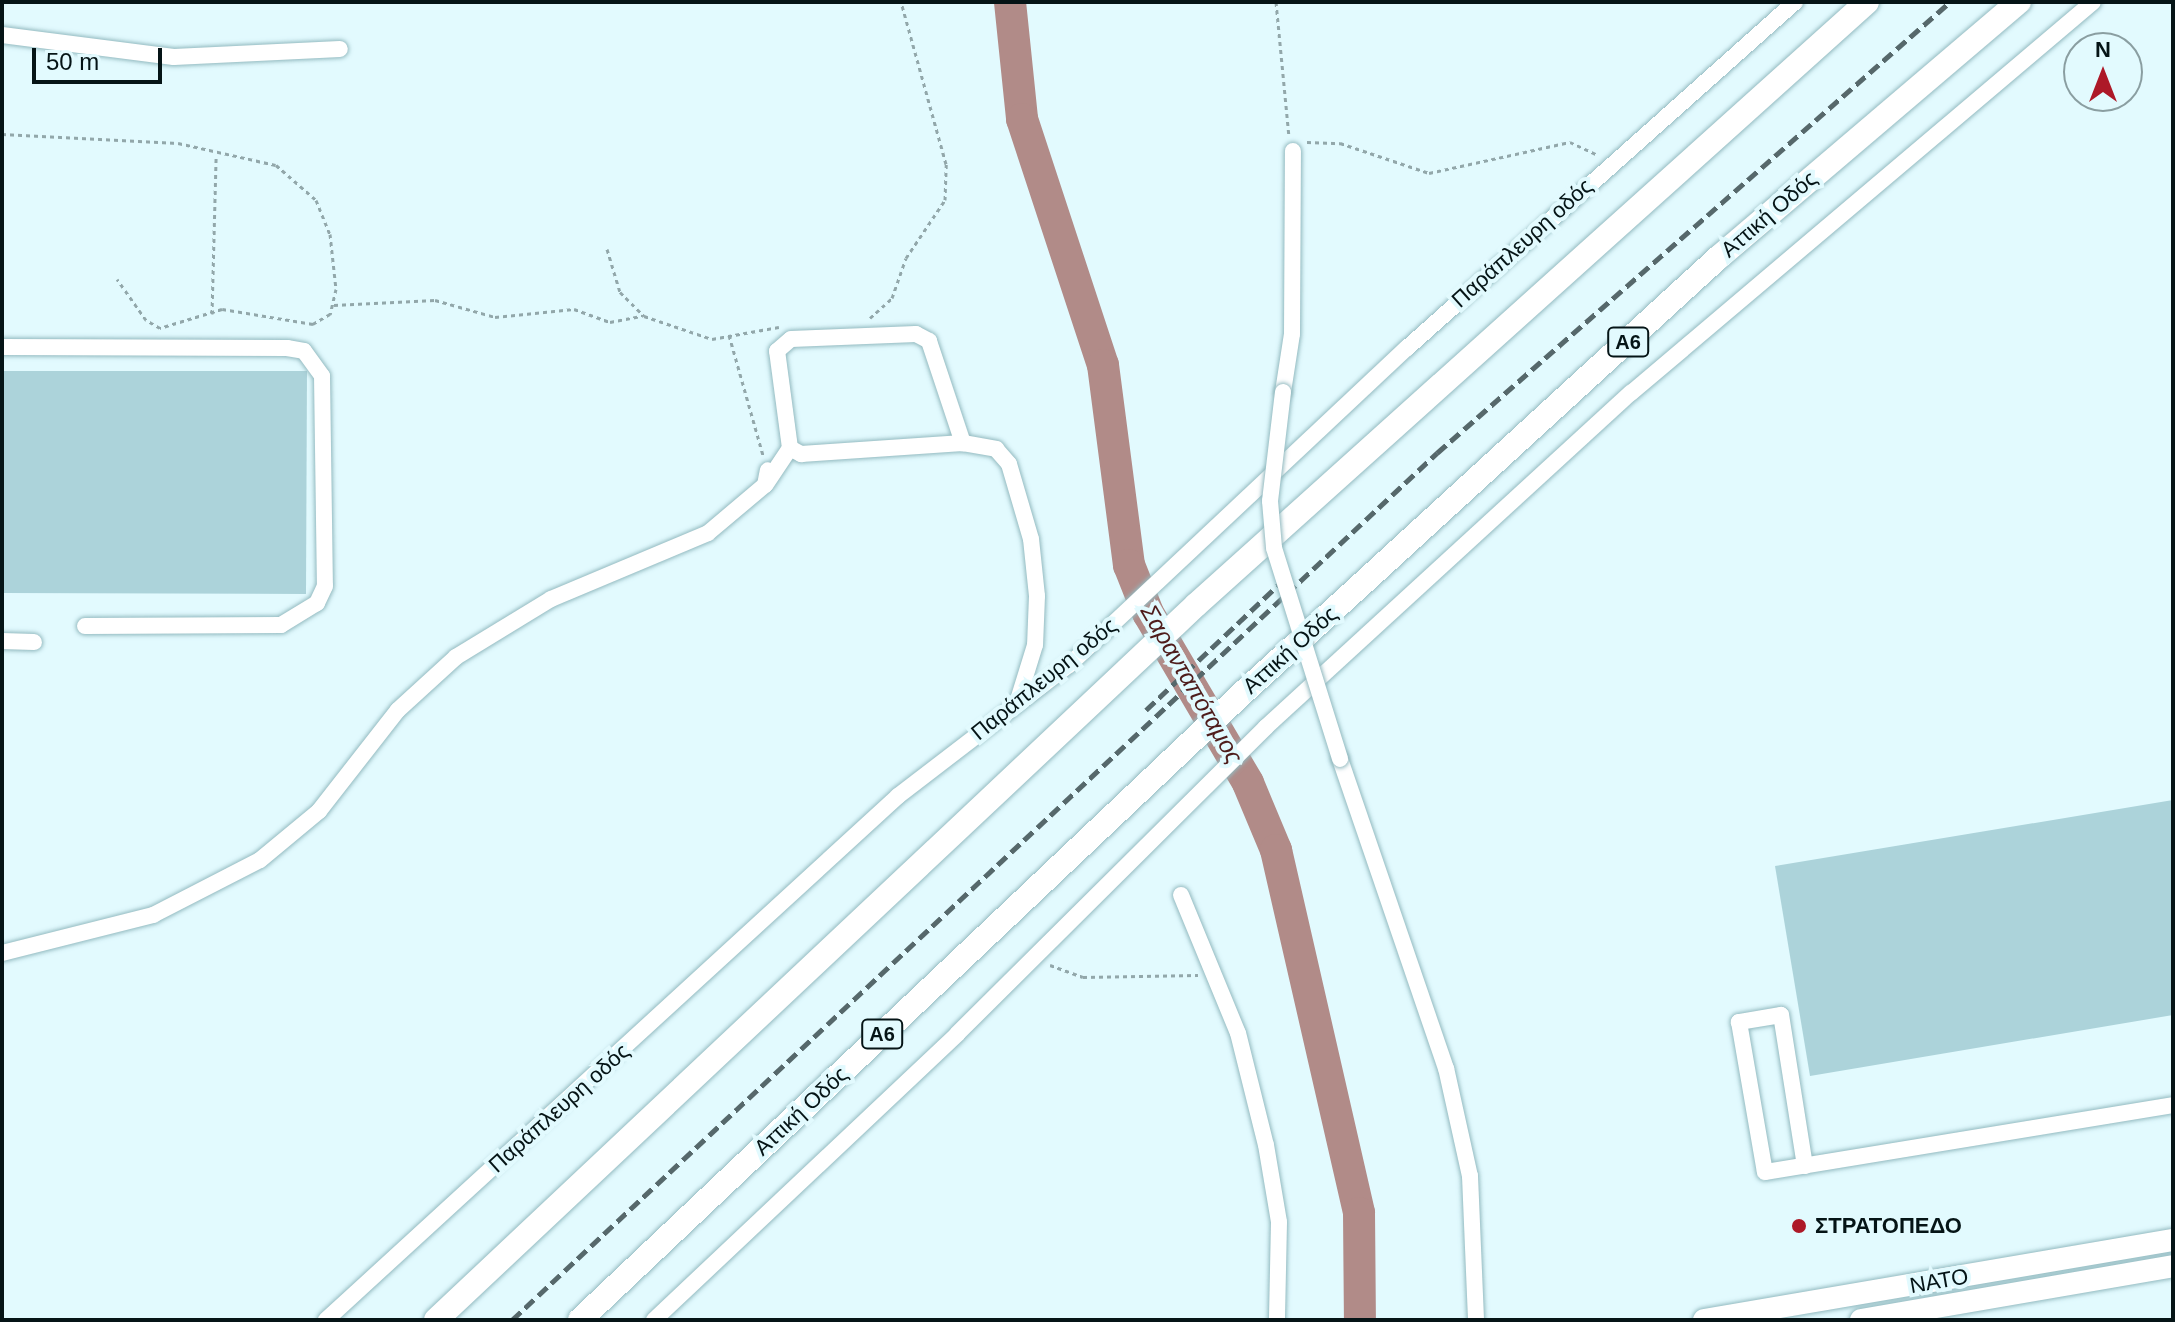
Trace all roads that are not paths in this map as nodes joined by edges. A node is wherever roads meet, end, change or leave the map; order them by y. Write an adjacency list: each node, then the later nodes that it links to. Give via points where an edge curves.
1 (1795, 2): 14 (street, Παράπλευρη οδός, via 1607,165 1114,624)
2 (1867, 2): 22 (highway, via 1196,605)
3 (2019, 2): 23 (highway, Αττική Οδός / Α6, via 1719,257 1245,691)
4 (2093, 2): 24 (street, via 1631,393 1266,727 1037,956)
5 (2, 35): 6 (street, via 174,57)
6 (340, 49)
7 (1293, 151): 26 (street, bridge, via 1292,334 1270,501 1274,548 1446,1068 1470,1176)
8 (2, 347): 11 (street, via 287,348 304,351 322,376 325,586 317,603 281,625)
9 (963, 443): 10 (street, via 801,454); 10 (street, via 929,341 916,334 779,343); 14 (street, via 996,449 1009,464 1031,539 1035,645)
10 (790, 448): 16 (street, via 708,533 551,599 456,657 398,710 302,828 220,885 153,915)
11 (85, 626)
12 (2, 641): 13 (street)
13 (34, 642)
14 (1017, 703): 21 (street, Παράπλευρη οδός, via 898,796)
15 (1181, 895): 25 (street, via 1215,972 1266,1145 1279,1222)
16 (2, 953)
17 (2173, 1105): 18 (street)
18 (1805, 1166): 18 (street, via 1765,1172 1739,1022 1781,1015)
19 (2173, 1240): 27 (main road, ΝΑΤΟ)
20 (2173, 1266): 28 (main road, ΝΑΤΟ)
21 (326, 1320)
22 (436, 1320)
23 (580, 1320)
24 (654, 1320)
25 (1277, 1320)
26 (1476, 1320)
27 (1704, 1320)
28 (1861, 1320)

